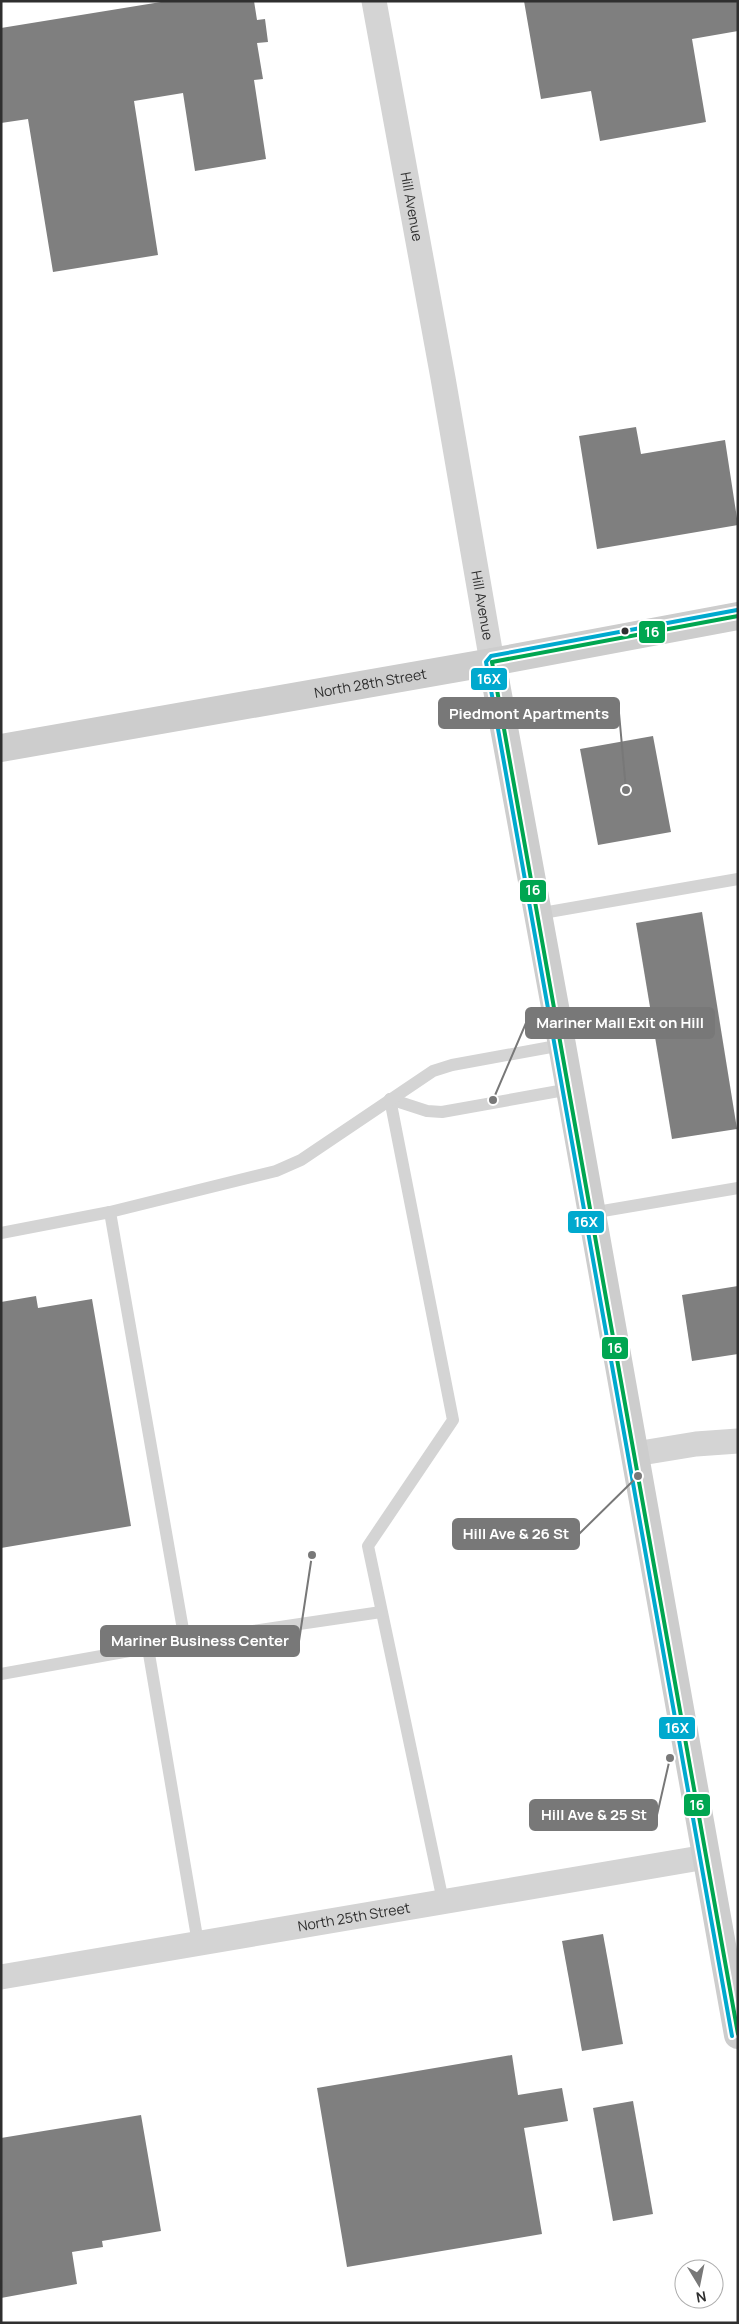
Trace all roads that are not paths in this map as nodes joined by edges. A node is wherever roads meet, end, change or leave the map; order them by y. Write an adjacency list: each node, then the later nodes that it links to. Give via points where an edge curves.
1 (374, 1): 3 (street, Hill Avenue)
2 (738, 616): 3 (street, North 28th Street)
3 (492, 662): 4 (street, North 28th Street); 6 (street, Hill Avenue)
4 (1, 748)
5 (738, 879): 6 (lane)
6 (537, 914): 7 (street, Hill Avenue)
7 (562, 1045): 8 (street, Hill Avenue); 9 (lane, via 441,1068)
8 (570, 1089): 9 (lane, via 442,1112 427,1112); 12 (street, Hill Avenue)
9 (390, 1099): 11 (lane, via 301,1160 276,1171); 16 (lane, via 454,1420 368,1546)
10 (738, 1188): 12 (lane)
11 (110, 1212): 13 (lane); 17 (lane)
12 (591, 1213): 15 (street, Hill Avenue)
13 (1, 1233)
14 (738, 1441): 15 (street)
15 (635, 1454): 20 (street, Hill Avenue)
16 (381, 1612): 17 (lane); 21 (lane)
17 (185, 1641): 18 (lane)
18 (148, 1648): 19 (lane); 22 (lane)
19 (1, 1674)
20 (706, 1857): 21 (street, North 25th Street); 24 (street, Hill Avenue)
21 (443, 1901): 22 (street, North 25th Street)
22 (198, 1943): 23 (street, North 25th Street)
23 (1, 1977)
24 (738, 2035)

